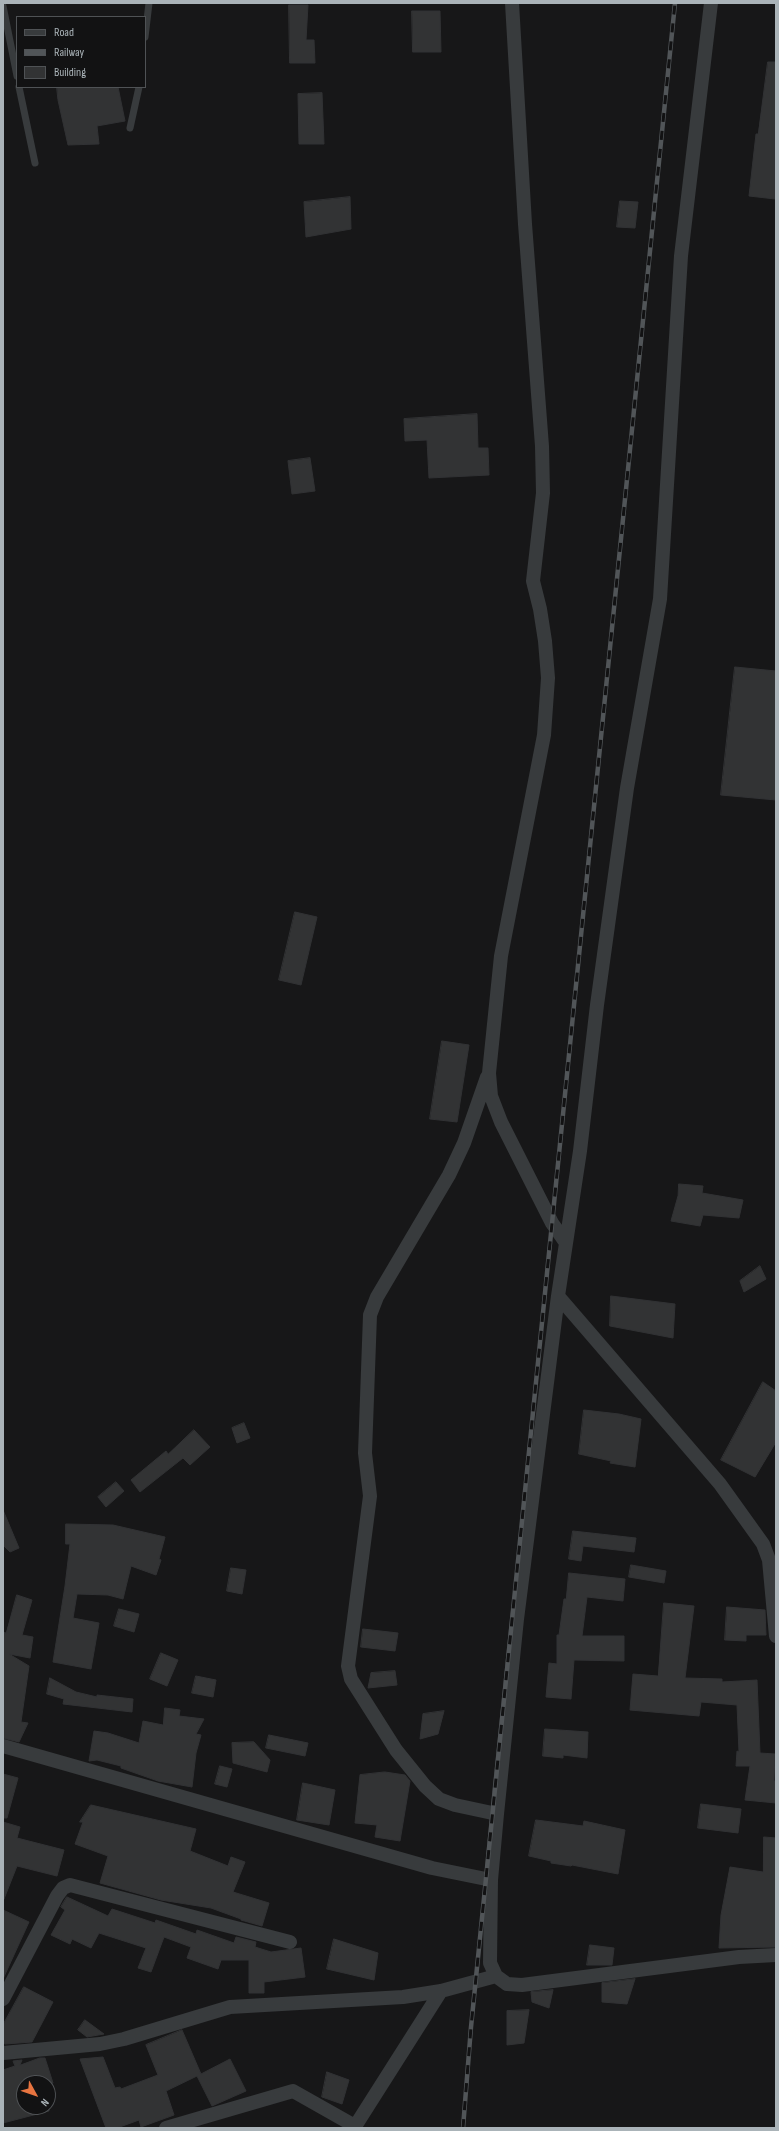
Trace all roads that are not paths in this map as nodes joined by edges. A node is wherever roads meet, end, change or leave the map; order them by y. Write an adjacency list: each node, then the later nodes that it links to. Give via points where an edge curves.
1 (149, 3): 5 (lane)
2 (512, 3): 11 (street, via 542,446 543,493 533,581 540,608 548,678 544,736 501,956)
3 (711, 3): 12 (street, via 681,256 660,599 627,788)
4 (3, 6): 6 (lane)
5 (146, 28)
6 (16, 71)
7 (19, 88): 10 (lane)
8 (139, 88): 9 (lane)
9 (130, 128)
10 (35, 163)
11 (489, 1073): 12 (street, via 491,1096 501,1122 552,1223); 16 (street, via 449,1175 377,1297 370,1315 365,1453 370,1496 348,1666 352,1679 396,1750 425,1786 439,1799)
12 (566, 1243): 13 (street)
13 (558, 1296): 14 (street, via 720,1484 763,1544 769,1560); 16 (street, via 517,1620)
14 (776, 1636)
15 (3, 1746): 17 (street, via 424,1866)
16 (497, 1814): 17 (street)
17 (491, 1880): 20 (street, via 490,1963)
18 (290, 1942): 22 (street, via 70,1886 63,1888 57,1896)
19 (776, 1955): 20 (street, via 739,1957 522,1985 507,1984)
20 (496, 1976): 21 (street)
21 (441, 1991): 23 (street, via 403,1997 230,2007 100,2044); 24 (street)
22 (3, 1999)
23 (3, 2053)
24 (354, 2127): 25 (street, via 293,2091)
25 (166, 2128)

